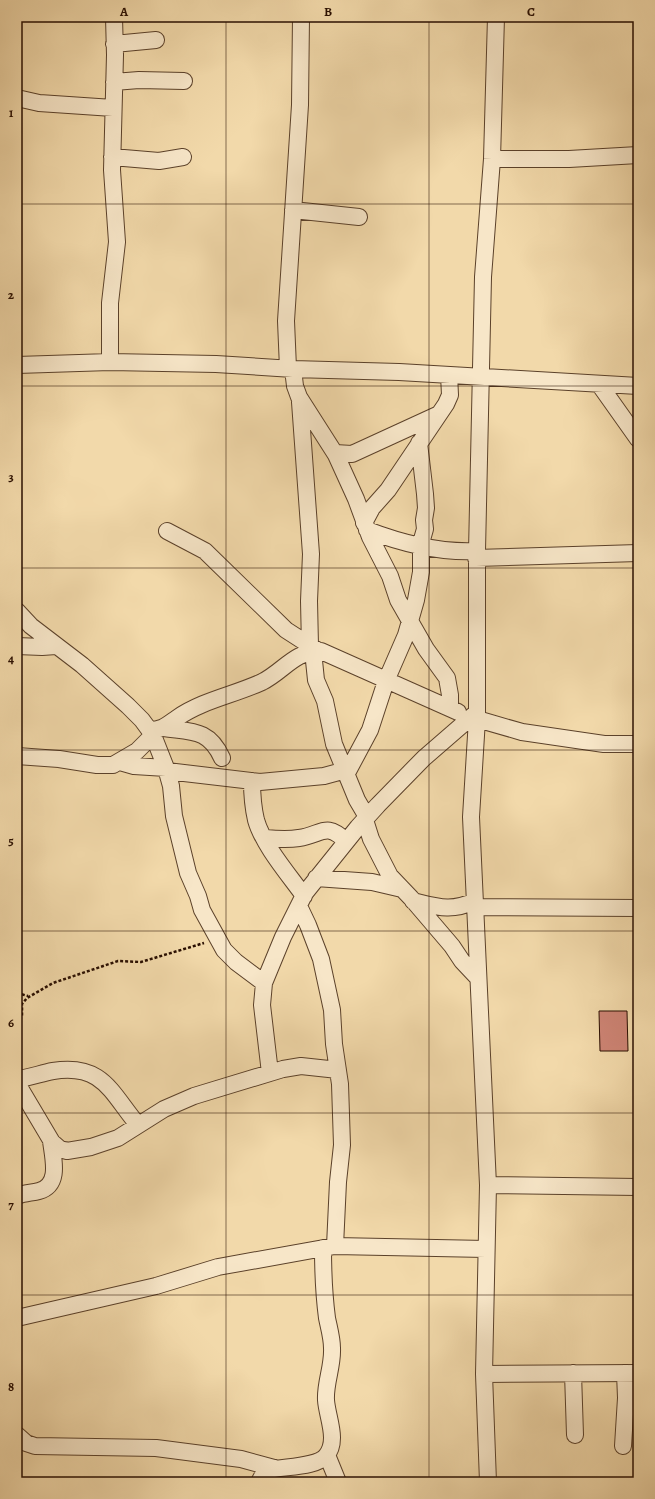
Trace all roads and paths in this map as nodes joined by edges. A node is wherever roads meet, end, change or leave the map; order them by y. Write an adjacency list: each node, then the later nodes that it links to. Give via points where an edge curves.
1 (114, 17): 5 (street)
2 (301, 17): 14 (street, via 300,105)
3 (496, 17): 13 (street)
4 (156, 40): 5 (street)
5 (114, 44): 7 (street)
6 (184, 81): 7 (street)
7 (114, 82): 9 (street)
8 (17, 98): 9 (street, via 39,103)
9 (113, 108): 11 (street)
10 (638, 155): 13 (street, via 569,159)
11 (112, 157): 12 (street, via 159,161); 16 (street, via 117,242 110,303)
12 (183, 157)
13 (492, 159): 20 (street, via 483,277)
14 (293, 210): 15 (street); 18 (street, via 286,321)
15 (359, 217)
16 (110, 362): 17 (street); 18 (street, via 216,364)
17 (17, 366)
18 (290, 369): 19 (street); 23 (street)
19 (449, 375): 20 (street); 24 (street, via 450,395)
20 (480, 378): 21 (street); 32 (street)
21 (599, 384): 22 (street); 25 (street)
22 (638, 386)
23 (300, 400): 27 (street); 37 (street, via 311,554 309,601)
24 (439, 414): 26 (street); 27 (street, via 352,454)
25 (638, 439)
26 (420, 443): 28 (street, via 388,490 372,508); 30 (street, via 426,508)
27 (335, 453): 28 (street)
28 (366, 527): 30 (street, via 387,538); 34 (street)
29 (167, 531): 37 (street, via 205,551 286,630)
30 (421, 546): 32 (street); 34 (street, via 421,572)
31 (638, 553): 32 (street)
32 (476, 554): 40 (street)
33 (17, 611): 36 (street)
34 (410, 621): 38 (street); 39 (street, via 447,678)
35 (17, 646): 36 (street)
36 (56, 646): 41 (street, via 82,665)
37 (314, 649): 38 (street); 41 (street, via 298,656 262,682 190,711); 47 (street, via 316,680 325,701 330,731)
38 (386, 681): 39 (street); 47 (street, via 370,730)
39 (450, 707): 40 (street)
40 (475, 716): 42 (street, via 522,732 604,744); 49 (street, via 424,758); 56 (street, via 471,817)
41 (156, 731): 44 (street, via 191,731 203,735 211,740); 45 (street, via 137,751); 46 (street)
42 (638, 744)
43 (17, 756): 45 (street, via 97,765 113,765)
44 (222, 758)
45 (120, 762): 46 (street)
46 (166, 769): 48 (street); 58 (street, via 188,873 202,910)
47 (346, 772): 48 (street); 49 (street)
48 (252, 781): 50 (street, via 252,801 257,822)
49 (366, 818): 51 (street); 53 (street, via 380,858 390,876)
50 (265, 838): 51 (street, via 300,838 326,829 333,830); 54 (street)
51 (346, 841): 52 (street)
52 (316, 878): 53 (street, via 372,882); 54 (street)
53 (402, 889): 55 (street)
54 (301, 901): 60 (street, via 276,951); 64 (street, via 321,959 332,1010)
55 (413, 901): 56 (street, via 447,909); 59 (street)
56 (475, 904): 57 (street); 59 (street)
57 (638, 908)
58 (217, 939): 60 (street, via 236,962); 62 (path, via 141,962 118,961 53,983)
59 (478, 978): 70 (street)
60 (264, 983): 65 (street, via 262,1005)
61 (17, 993): 62 (path)
62 (28, 996): 63 (path, via 22,1004 22,1016)
63 (17, 1024)
64 (338, 1070): 65 (street, via 301,1066); 73 (street, via 342,1145)
65 (270, 1073): 68 (street, via 194,1096 164,1109)
66 (17, 1079): 68 (street, via 54,1071 93,1073 102,1080)
67 (17, 1083): 69 (street)
68 (138, 1125): 69 (street, via 118,1138 77,1151 60,1149)
69 (52, 1141): 72 (street, via 54,1177 50,1184 38,1191)
70 (488, 1185): 71 (street); 74 (street)
71 (638, 1187)
72 (17, 1196)
73 (329, 1247): 74 (street); 75 (street, via 218,1267 156,1286); 82 (street, via 323,1277 332,1356 326,1399 332,1441)
74 (486, 1249): 78 (street)
75 (18, 1317)
76 (573, 1373): 77 (street); 78 (street); 80 (street)
77 (631, 1373): 81 (street, via 626,1398)
78 (484, 1374): 86 (street)
79 (17, 1435): 83 (street, via 26,1443 35,1446 156,1448 241,1459)
80 (575, 1435)
81 (623, 1446)
82 (327, 1455): 83 (street, via 318,1462); 85 (street)
83 (274, 1468): 84 (street, via 265,1470)
84 (259, 1482)
85 (338, 1482)
86 (488, 1482)

